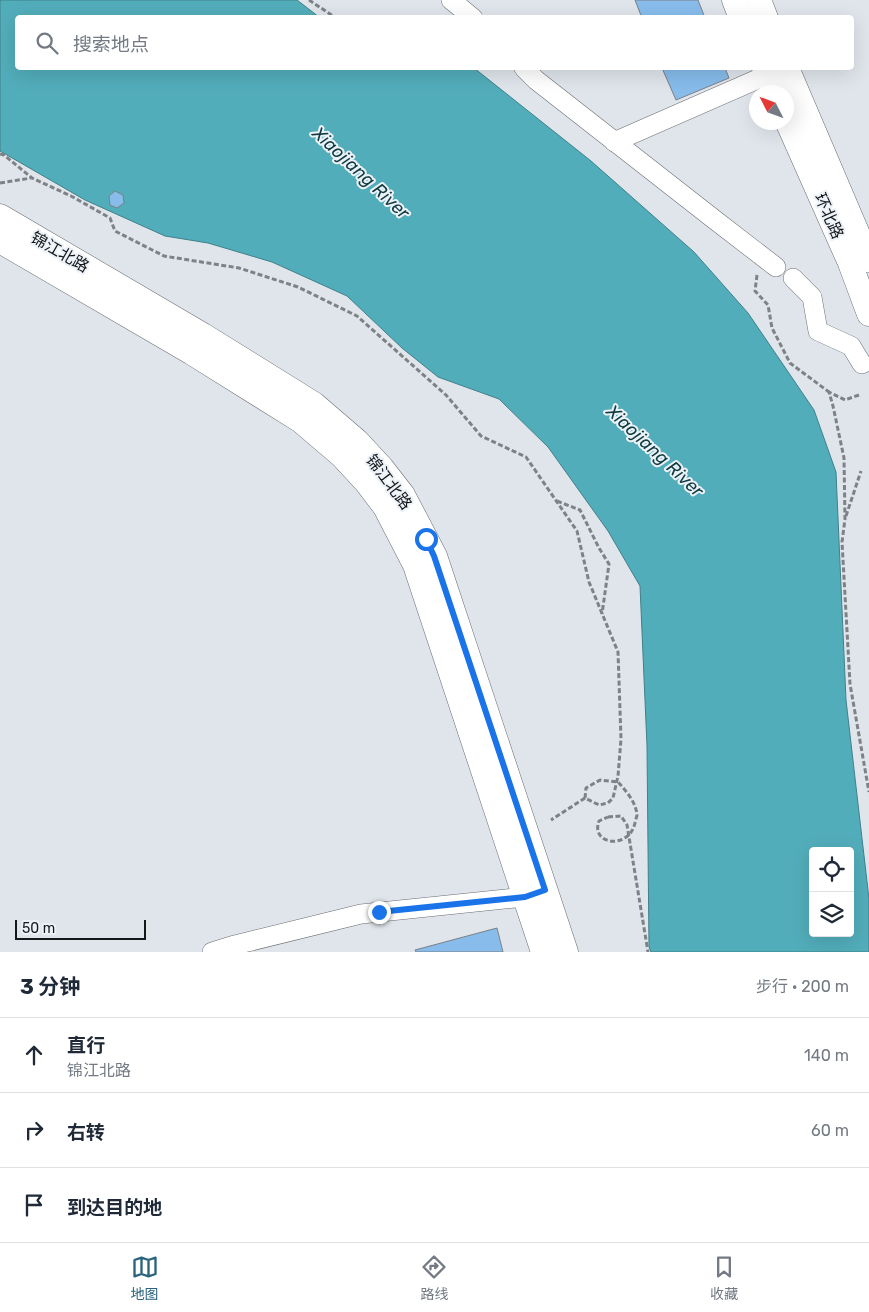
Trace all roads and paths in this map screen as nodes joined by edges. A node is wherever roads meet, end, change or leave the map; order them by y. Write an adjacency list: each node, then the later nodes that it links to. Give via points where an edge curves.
1 (309, 0): 5 (path)
2 (451, 0): 6 (street)
3 (734, 0): 7 (main road)
4 (759, 0): 8 (main road)
5 (332, 15)
6 (469, 15)
7 (740, 15)
8 (765, 15)
9 (526, 70): 12 (street)
10 (773, 76): 12 (street); 18 (main road, 环北路)
11 (791, 130): 22 (main road, 环北路)
12 (614, 142): 19 (street)
13 (0, 154): 14 (path)
14 (32, 178): 15 (path); 27 (path, via 110,218 115,230 164,256 239,268 298,287 357,316 446,395 481,436 526,457)
15 (0, 183)
16 (0, 216): 33 (main road, 锦江北路, via 314,404 357,441 382,468 403,495 434,556)
17 (0, 242): 33 (main road, 锦江北路, via 192,353 301,421 342,456 366,482 385,507 415,565)
18 (869, 260)
19 (776, 267)
20 (793, 278): 23 (street, via 812,297 818,331 851,346)
21 (755, 291): 24 (path, via 768,304 772,328 790,363)
22 (869, 314)
23 (862, 364)
24 (829, 392): 25 (path, via 845,400); 28 (path, via 844,458)
25 (859, 395)
26 (861, 471): 28 (path)
27 (556, 500): 29 (path, via 577,531 589,582); 29 (path, via 580,510 609,564)
28 (844, 519): 30 (path, via 842,542 850,684)
29 (602, 614): 31 (path, via 618,652 621,739 618,776 613,798 608,803 599,805)
30 (869, 792)
31 (585, 798): 32 (path); 37 (path, bridge, via 586,788 600,780 618,782 631,798 637,815 634,828 626,838 615,842 604,838 597,827 599,821 608,816 622,816 627,825)
32 (551, 820)
33 (535, 893): 34 (street, via 361,914); 35 (main road, 锦江北路); 36 (main road, 锦江北路)
34 (212, 952)
35 (543, 952)
36 (566, 952)
37 (648, 952)

